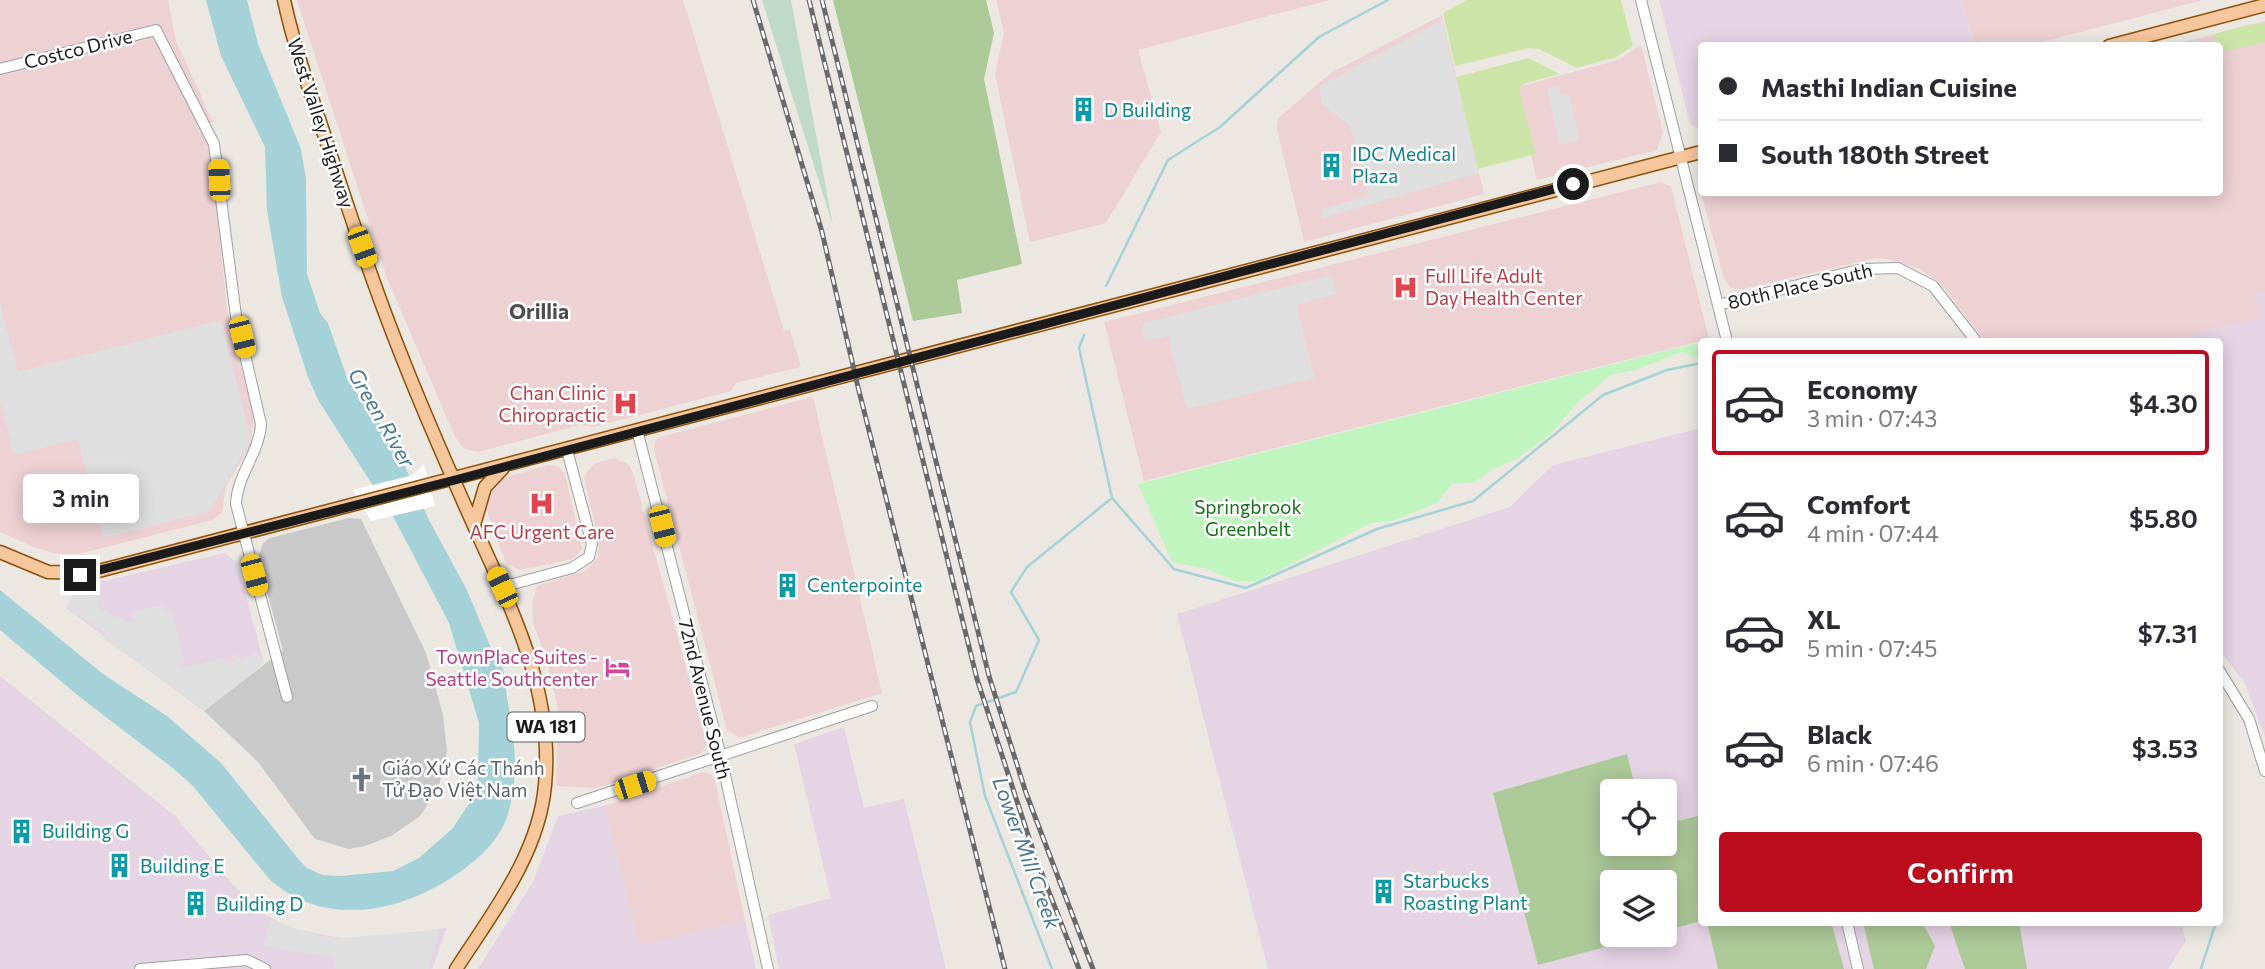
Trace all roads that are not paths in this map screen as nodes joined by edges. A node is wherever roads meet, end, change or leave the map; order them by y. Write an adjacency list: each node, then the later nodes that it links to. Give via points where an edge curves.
1 (284, 0): 14 (main road, West Valley Highway / WA 181, via 346,204 400,353)
2 (1641, 0): 7 (street)
3 (2265, 5): 4 (main road)
4 (2124, 42)
5 (0, 69): 16 (street, Costco Drive, via 156,30 210,133 218,158 236,316 261,424 260,440 236,492)
6 (1698, 153): 7 (main road)
7 (1679, 157): 8 (street); 11 (main road)
8 (1718, 304): 9 (street); 10 (street, 80th Place South, via 1862,269 1898,268 1933,286)
9 (1726, 338)
10 (1974, 338)
11 (637, 430): 12 (main road); 22 (street, 72nd Avenue South)
12 (567, 450): 13 (main road); 18 (street, via 592,544 589,557 572,568)
13 (507, 465): 14 (main road); 15 (main road, via 485,487)
14 (455, 480): 15 (main road, WA 181); 16 (main road)
15 (474, 525): 18 (main road, WA 181)
16 (243, 535): 17 (main road, via 80,575 48,572); 20 (street)
17 (0, 551)
18 (502, 587): 28 (main road, WA 181, via 545,713 545,787 526,855)
19 (2223, 677): 23 (street, via 2249,719)
20 (287, 697)
21 (872, 706): 22 (street)
22 (720, 757): 24 (street); 29 (street, 72nd Avenue South)
23 (2265, 771)
24 (577, 803)
25 (1848, 926): 30 (street)
26 (264, 968): 27 (street, via 247,960)
27 (141, 969)
28 (456, 969)
29 (768, 969)
30 (1858, 969)

